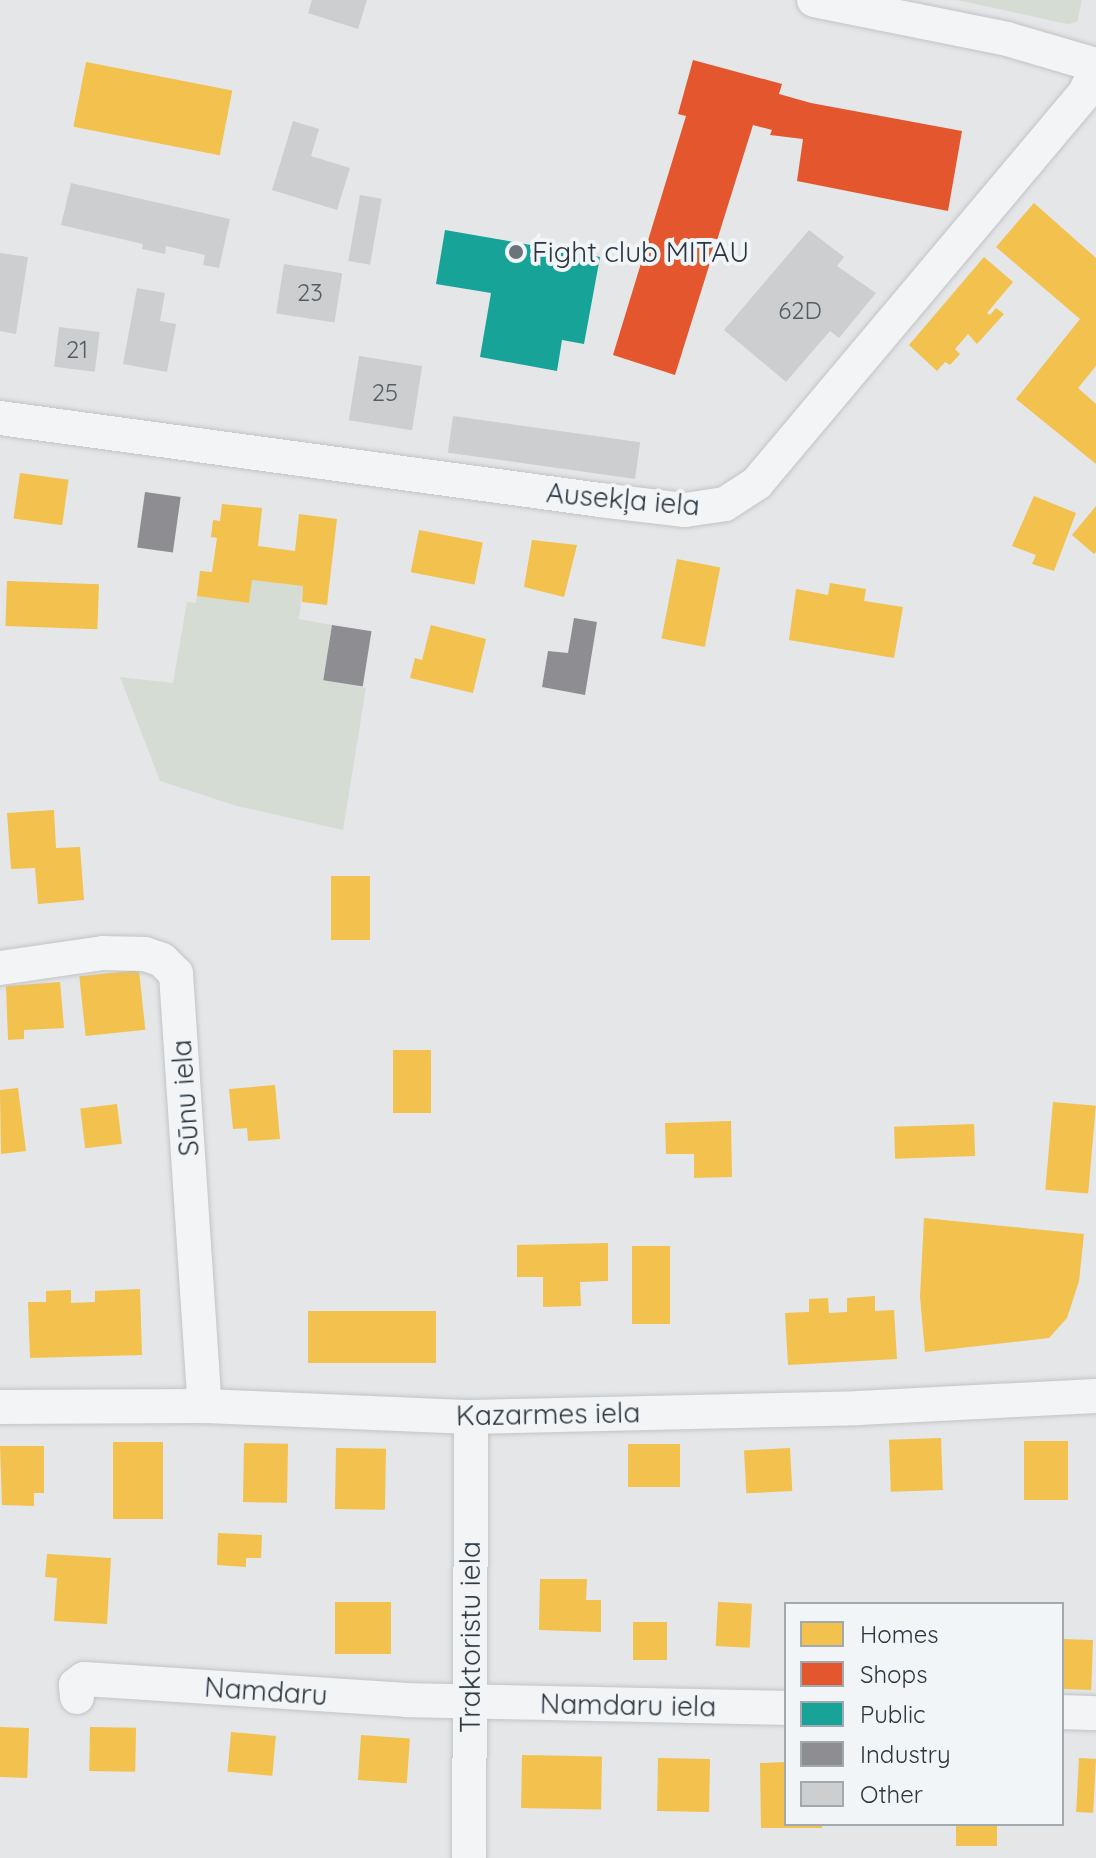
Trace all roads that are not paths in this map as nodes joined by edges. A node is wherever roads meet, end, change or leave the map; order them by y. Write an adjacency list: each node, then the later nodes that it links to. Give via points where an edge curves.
1 (814, 0): 2 (street, via 1007,39)
2 (1096, 67): 3 (street, Ausekļa iela, via 1085,93 757,483 725,504 685,510 600,500)
3 (0, 418)
4 (0, 968): 6 (street, Sūnu iela, via 103,953 145,954 162,960 176,974)
5 (1096, 1396): 8 (street, Kazarmes iela, via 858,1408)
6 (205, 1406): 7 (street, Kazarmes iela); 8 (street, Kazarmes iela)
7 (0, 1407)
8 (471, 1417): 10 (street, Traktoristu iela)
9 (77, 1697): 10 (street, Namdaru, via 76,1685 84,1679)
10 (470, 1702): 11 (street, Namdaru iela); 14 (street, Traktoristu iela)
11 (784, 1708)
12 (1064, 1712): 13 (street)
13 (1096, 1713)
14 (469, 1858)

